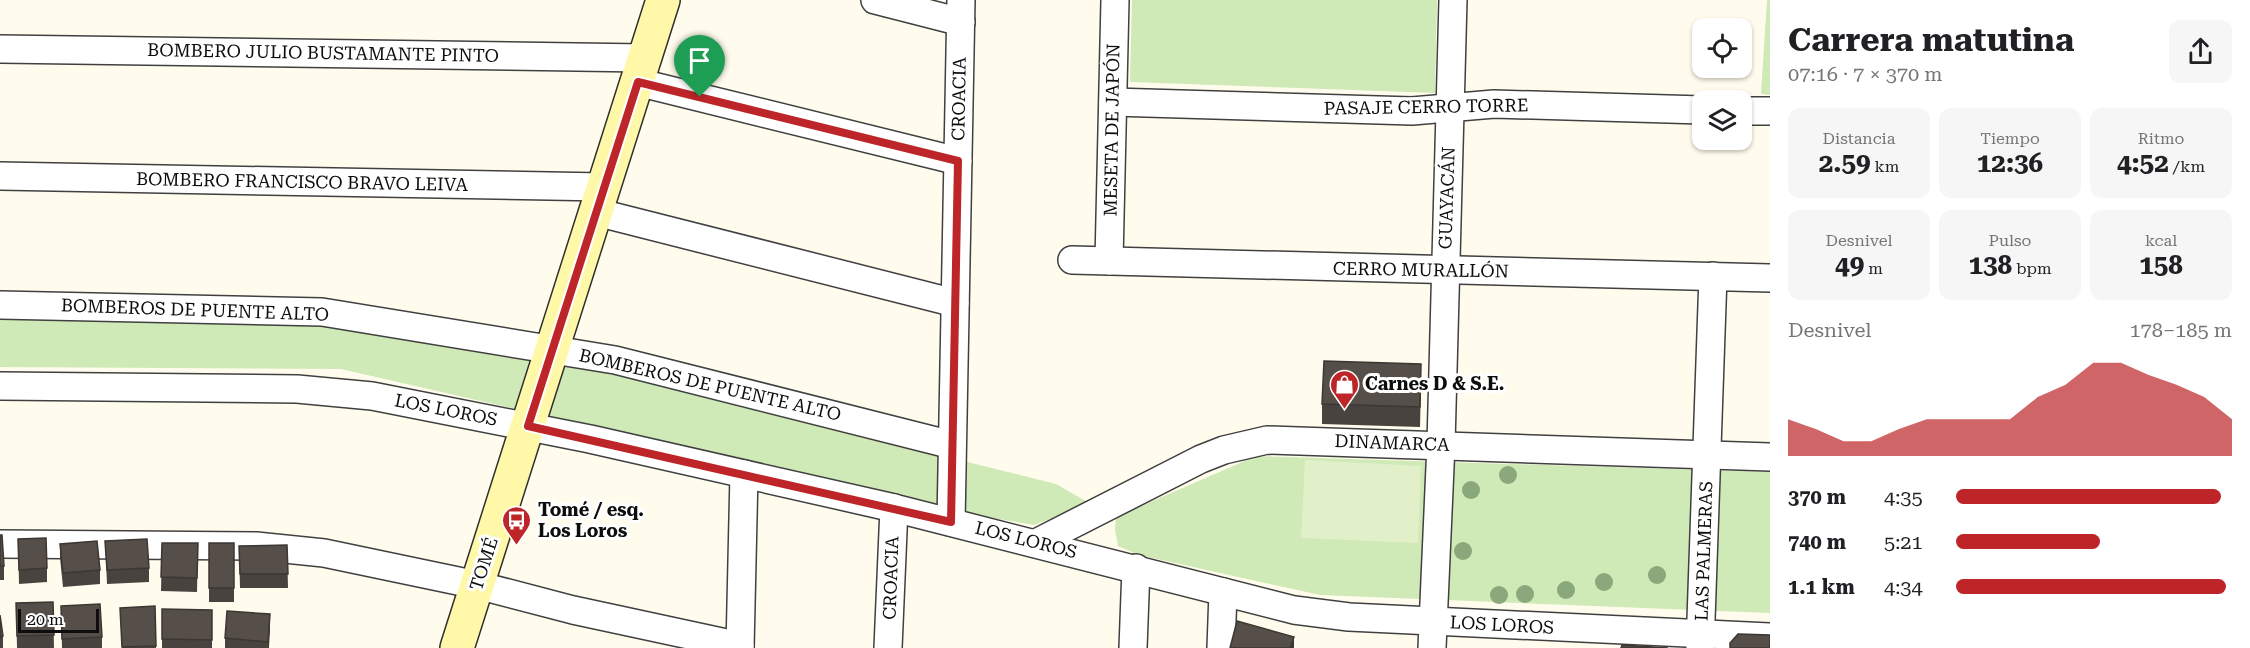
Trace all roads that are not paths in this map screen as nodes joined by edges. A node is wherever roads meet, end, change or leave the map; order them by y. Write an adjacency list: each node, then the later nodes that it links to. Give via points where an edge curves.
1 (663, 0): 7 (street, TOMÉ)
2 (874, 0): 5 (street)
3 (1115, 0): 8 (street, MESETA DE JAPÓN)
4 (1453, 0): 9 (street, GUAYACÁN)
5 (961, 11): 13 (street, CROACIA)
6 (0, 49): 7 (street, BOMBERO JULIO BUSTAMANTE PINTO)
7 (641, 70): 13 (street, BOMBERO JULIO BUSTAMANTE PINTO); 15 (street, TOMÉ)
8 (1113, 102): 9 (street, PASAJE CERRO TORRE, via 1412,111); 17 (street, MESETA DE JAPÓN)
9 (1450, 108): 10 (street, PASAJE CERRO TORRE, via 1494,104); 18 (street, GUAYACÁN)
10 (1692, 110)
11 (1752, 111): 12 (street)
12 (1770, 111)
13 (958, 161): 21 (street, CROACIA)
14 (0, 176): 15 (street, BOMBERO FRANCISCO BRAVO LEIVA)
15 (600, 200): 21 (street, BOMBERO FRANCISCO BRAVO LEIVA); 23 (street, TOMÉ)
16 (1072, 260): 17 (street, CERRO MURALLÓN)
17 (1109, 261): 18 (street, CERRO MURALLÓN)
18 (1445, 271): 19 (street, CERRO MURALLÓN); 26 (street, GUAYACÁN)
19 (1713, 276): 20 (street, CERRO MURALLÓN); 28 (street, LAS PALMERAS)
20 (1770, 278)
21 (955, 303): 27 (street, CROACIA)
22 (0, 305): 23 (street, BOMBEROS DE PUENTE ALTO, via 322,312)
23 (553, 349): 25 (street, TOMÉ); 27 (street, BOMBEROS DE PUENTE ALTO, via 615,360)
24 (0, 386): 25 (street, LOS LOROS, via 346,392)
25 (528, 426): 30 (street, LOS LOROS); 36 (street, TOMÉ)
26 (1441, 444): 28 (street, DINAMARCA); 33 (street, DINAMARCA, via 1285,439 1249,443 1201,459); 38 (street, GUAYACÁN)
27 (952, 445): 32 (street, CROACIA)
28 (1708, 455): 29 (street, DINAMARCA); 40 (street, LAS PALMERAS)
29 (1770, 457)
30 (744, 474): 31 (street, LOS LOROS); 41 (street)
31 (894, 507): 32 (street, LOS LOROS); 43 (street, CROACIA)
32 (951, 522): 33 (street, LOS LOROS)
33 (1036, 543): 35 (street, LOS LOROS)
34 (0, 544): 36 (street, via 296,549)
35 (1136, 568): 37 (street, LOS LOROS); 44 (street)
36 (477, 585): 41 (street); 42 (street, TOMÉ)
37 (1222, 592): 38 (street, LOS LOROS, via 1322,615); 45 (street)
38 (1434, 621): 40 (street, LOS LOROS); 46 (street, GUAYACÁN)
39 (1770, 637): 40 (street, LOS LOROS)
40 (1701, 641)
41 (740, 647)
42 (457, 648)
43 (888, 648)
44 (1133, 648)
45 (1221, 648)
46 (1432, 648)

